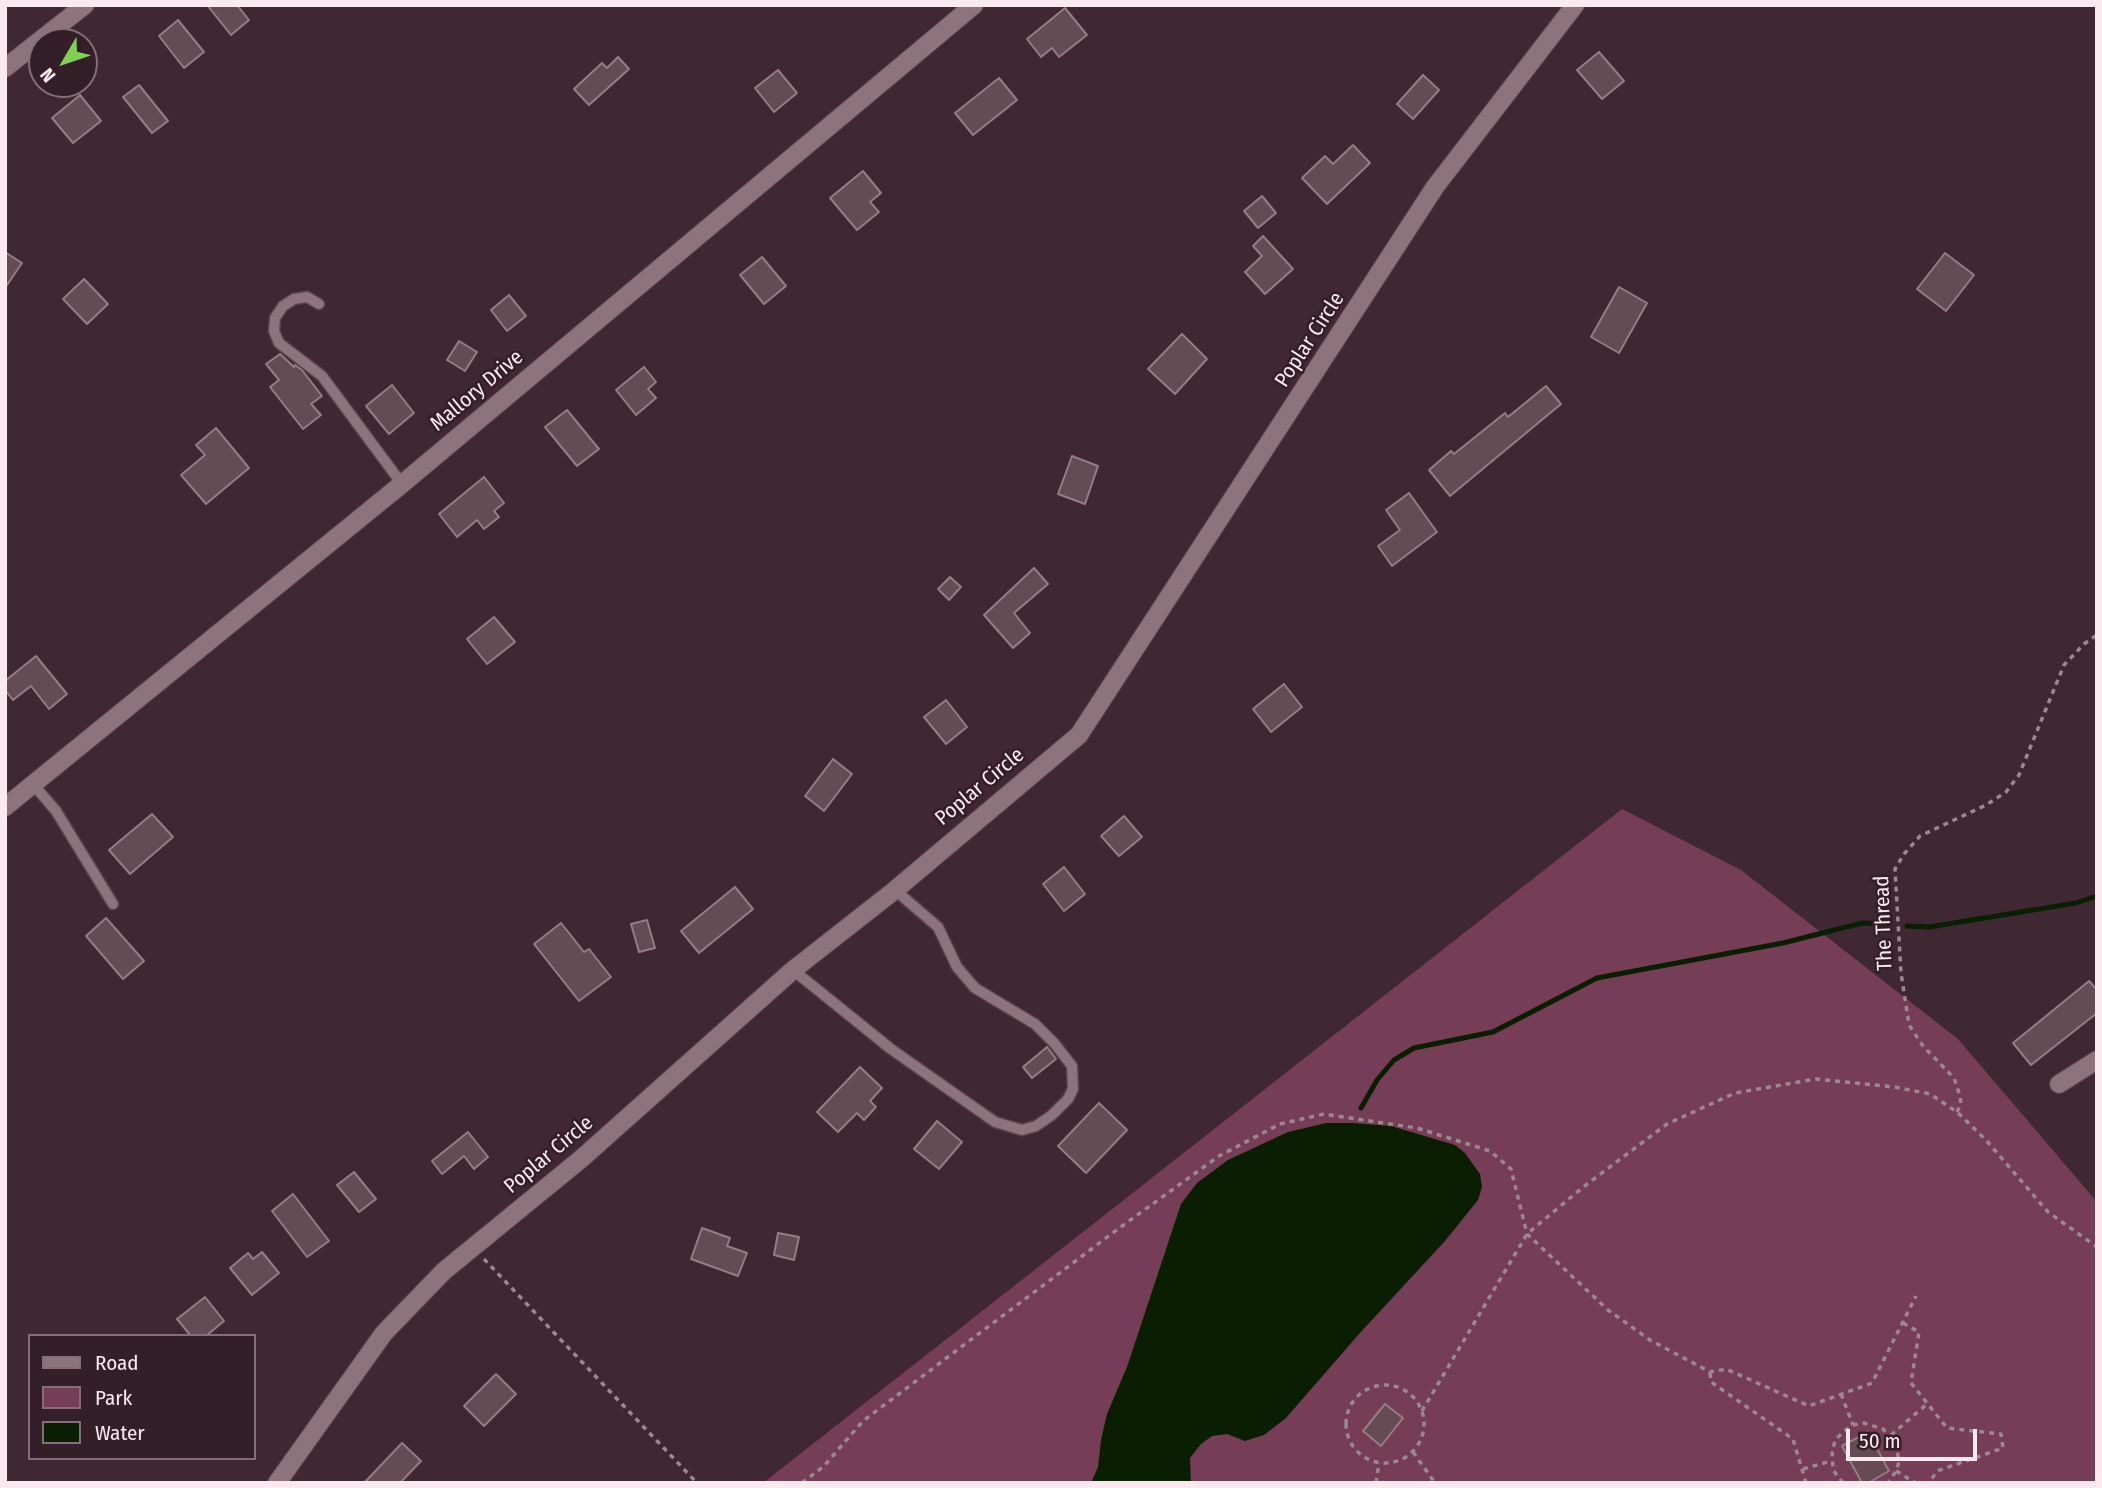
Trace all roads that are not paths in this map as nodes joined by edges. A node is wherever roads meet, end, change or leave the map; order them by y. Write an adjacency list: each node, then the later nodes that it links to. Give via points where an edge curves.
1 (85, 5): 4 (street)
2 (974, 5): 6 (street, Mallory Drive)
3 (1575, 5): 9 (street, Poplar Circle, via 1435,187 1079,735)
4 (5, 68)
5 (319, 304): 6 (lane, via 307,298 283,306 275,318 279,344 322,376)
6 (402, 484): 7 (street, Mallory Drive)
7 (33, 784): 8 (street, Mallory Drive); 10 (lane, via 56,811)
8 (5, 807)
9 (895, 890): 11 (street, Poplar Circle); 11 (lane, via 938,927 957,967 975,988 1035,1024 1072,1066 1073,1089 1052,1115 1022,1130 995,1122 891,1049)
10 (113, 904)
11 (793, 970): 14 (street, Poplar Circle, via 581,1159 444,1271 384,1333)
12 (2097, 1060): 13 (street)
13 (2059, 1084)
14 (276, 1483)

